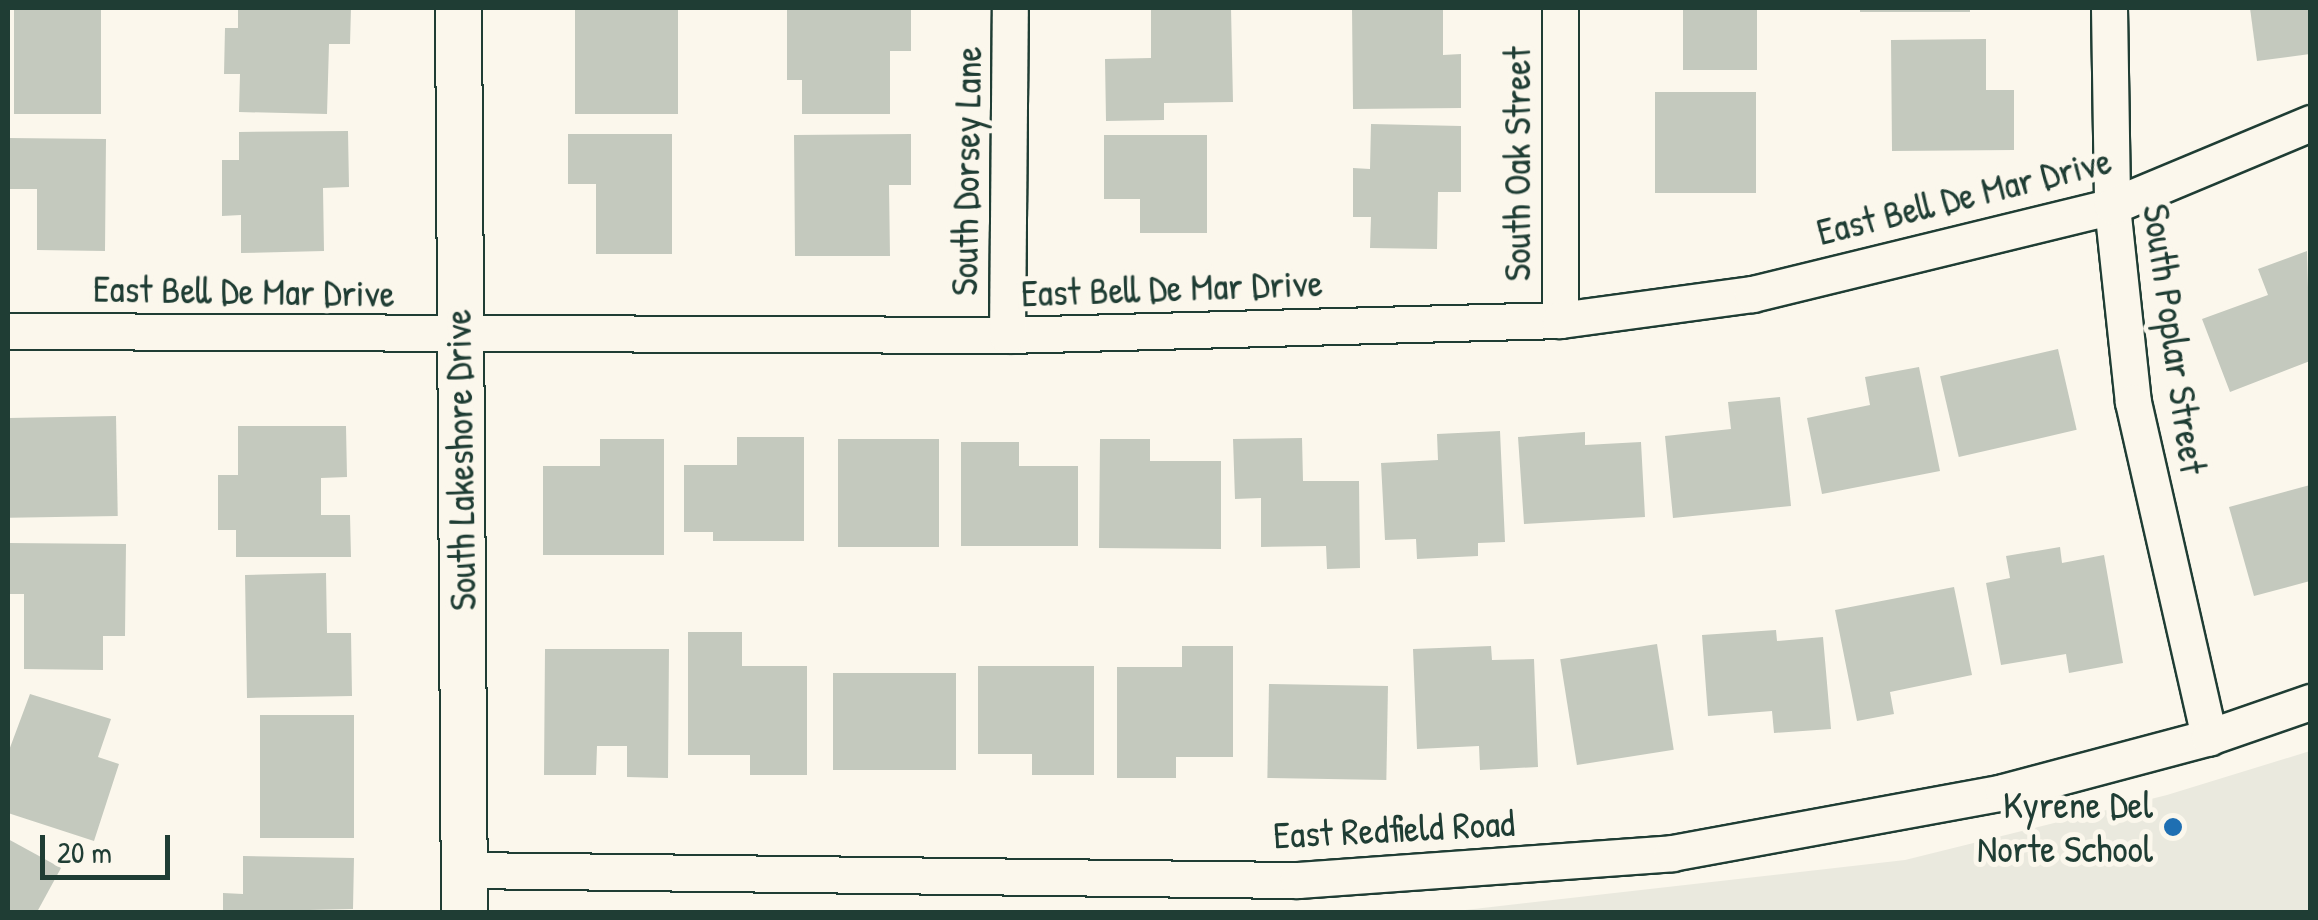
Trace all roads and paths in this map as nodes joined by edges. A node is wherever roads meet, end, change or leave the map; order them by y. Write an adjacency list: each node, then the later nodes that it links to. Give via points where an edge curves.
1 (458, 8): 9 (street, South Lakeshore Drive)
2 (1010, 8): 10 (street, South Dorsey Lane)
3 (1560, 8): 7 (street, South Oak Street)
4 (2109, 8): 6 (street, South Poplar Street)
5 (2310, 123): 6 (street, East Bell De Mar Drive)
6 (2112, 206): 7 (street, East Bell De Mar Drive, via 1752,294); 12 (street, South Poplar Street, via 2133,402)
7 (1560, 320): 10 (street, East Bell De Mar Drive)
8 (8, 331): 9 (street, East Bell De Mar Drive)
9 (459, 335): 10 (street, East Bell De Mar Drive); 13 (street, South Lakeshore Drive)
10 (1007, 335)
11 (2310, 702): 12 (street, East Redfield Road)
12 (2209, 737): 13 (street, East Redfield Road, via 2003,792 1653,854 1298,880)
13 (464, 891)

